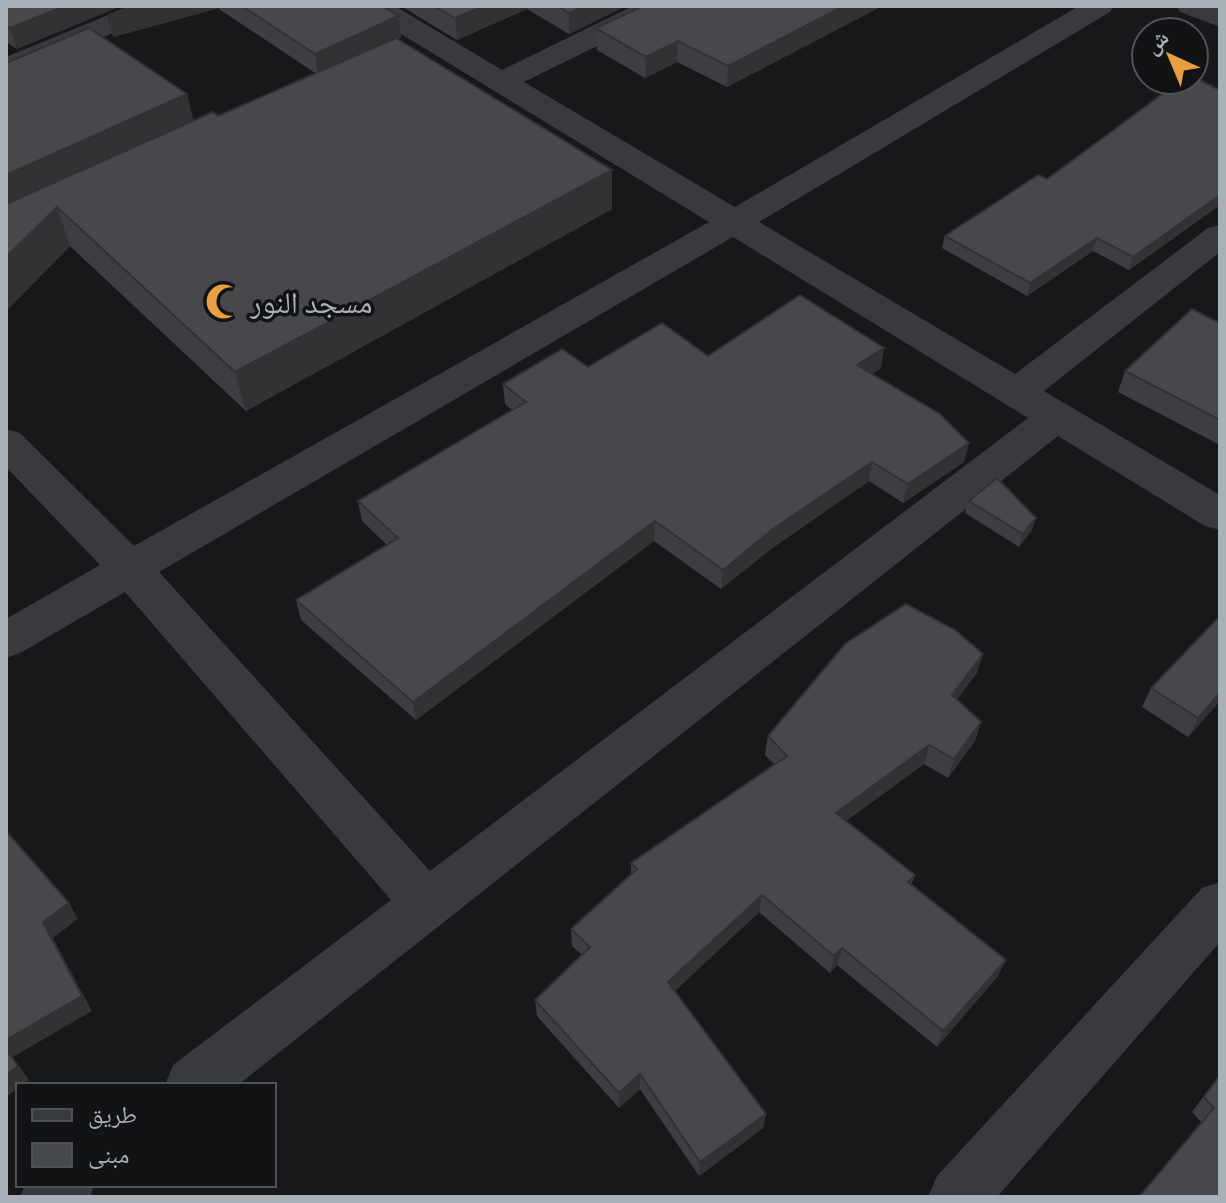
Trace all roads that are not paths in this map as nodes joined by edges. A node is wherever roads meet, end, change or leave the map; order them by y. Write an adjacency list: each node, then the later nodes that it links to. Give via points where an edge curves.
1 (152, 6): 7 (street)
2 (375, 6): 8 (street, via 415,46)
3 (656, 6): 8 (street)
4 (1100, 6): 9 (street)
5 (1190, 6): 6 (street)
6 (1220, 18)
7 (6, 68)
8 (501, 82): 9 (street)
9 (734, 222): 11 (street); 15 (street)
10 (1220, 235): 11 (street)
11 (1018, 391): 12 (street)
12 (1058, 415): 14 (street); 17 (street)
13 (6, 443): 15 (street)
14 (1220, 515)
15 (130, 569): 16 (street); 17 (street)
16 (6, 640)
17 (426, 903): 19 (street)
18 (1220, 905): 20 (street)
19 (196, 1083)
20 (958, 1197)

